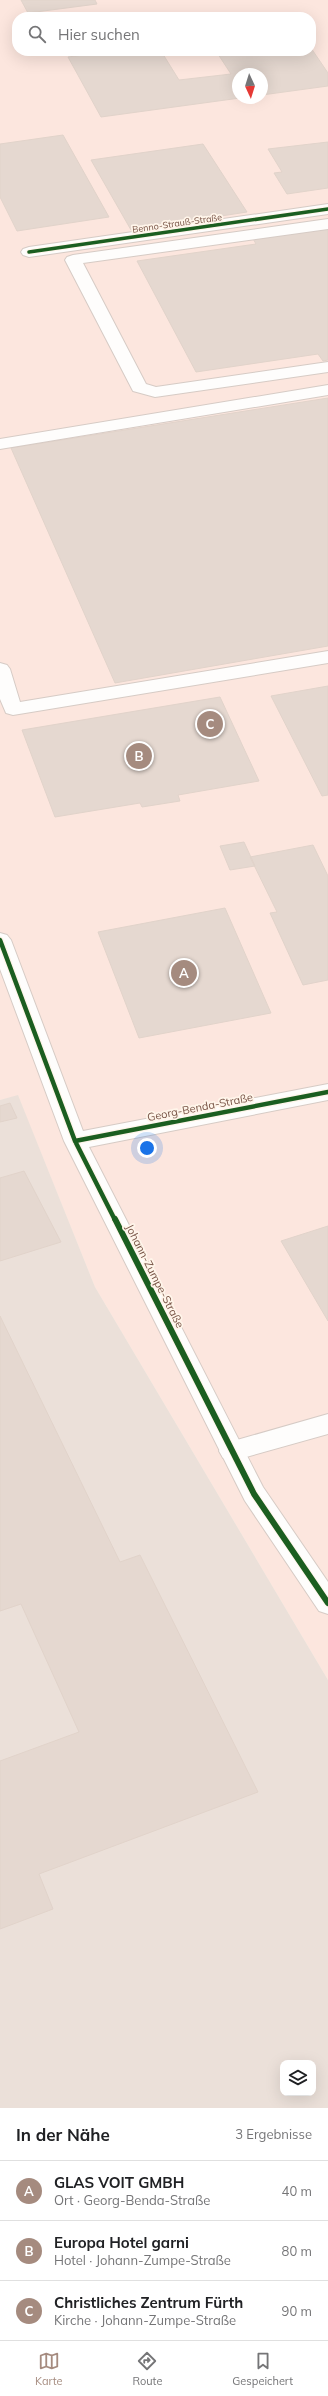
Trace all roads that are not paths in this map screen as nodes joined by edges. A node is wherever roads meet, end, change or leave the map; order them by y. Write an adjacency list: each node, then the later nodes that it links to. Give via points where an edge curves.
1 (328, 209): 3 (street, Benno-Strauß-Straße)
2 (328, 224): 4 (street, via 73,260 139,387 155,392)
3 (29, 252)
4 (328, 367)
5 (328, 390): 6 (street)
6 (0, 444)
7 (328, 657): 8 (street, via 13,709)
8 (0, 669)
9 (0, 940): 11 (street, Johann-Zumpe-Straße)
10 (328, 1092): 11 (street, Georg-Benda-Straße)
11 (75, 1141): 13 (street, Johann-Zumpe-Straße)
12 (328, 1424): 13 (street)
13 (232, 1451): 14 (street, Johann-Zumpe-Straße, via 254,1494)
14 (328, 1603)

